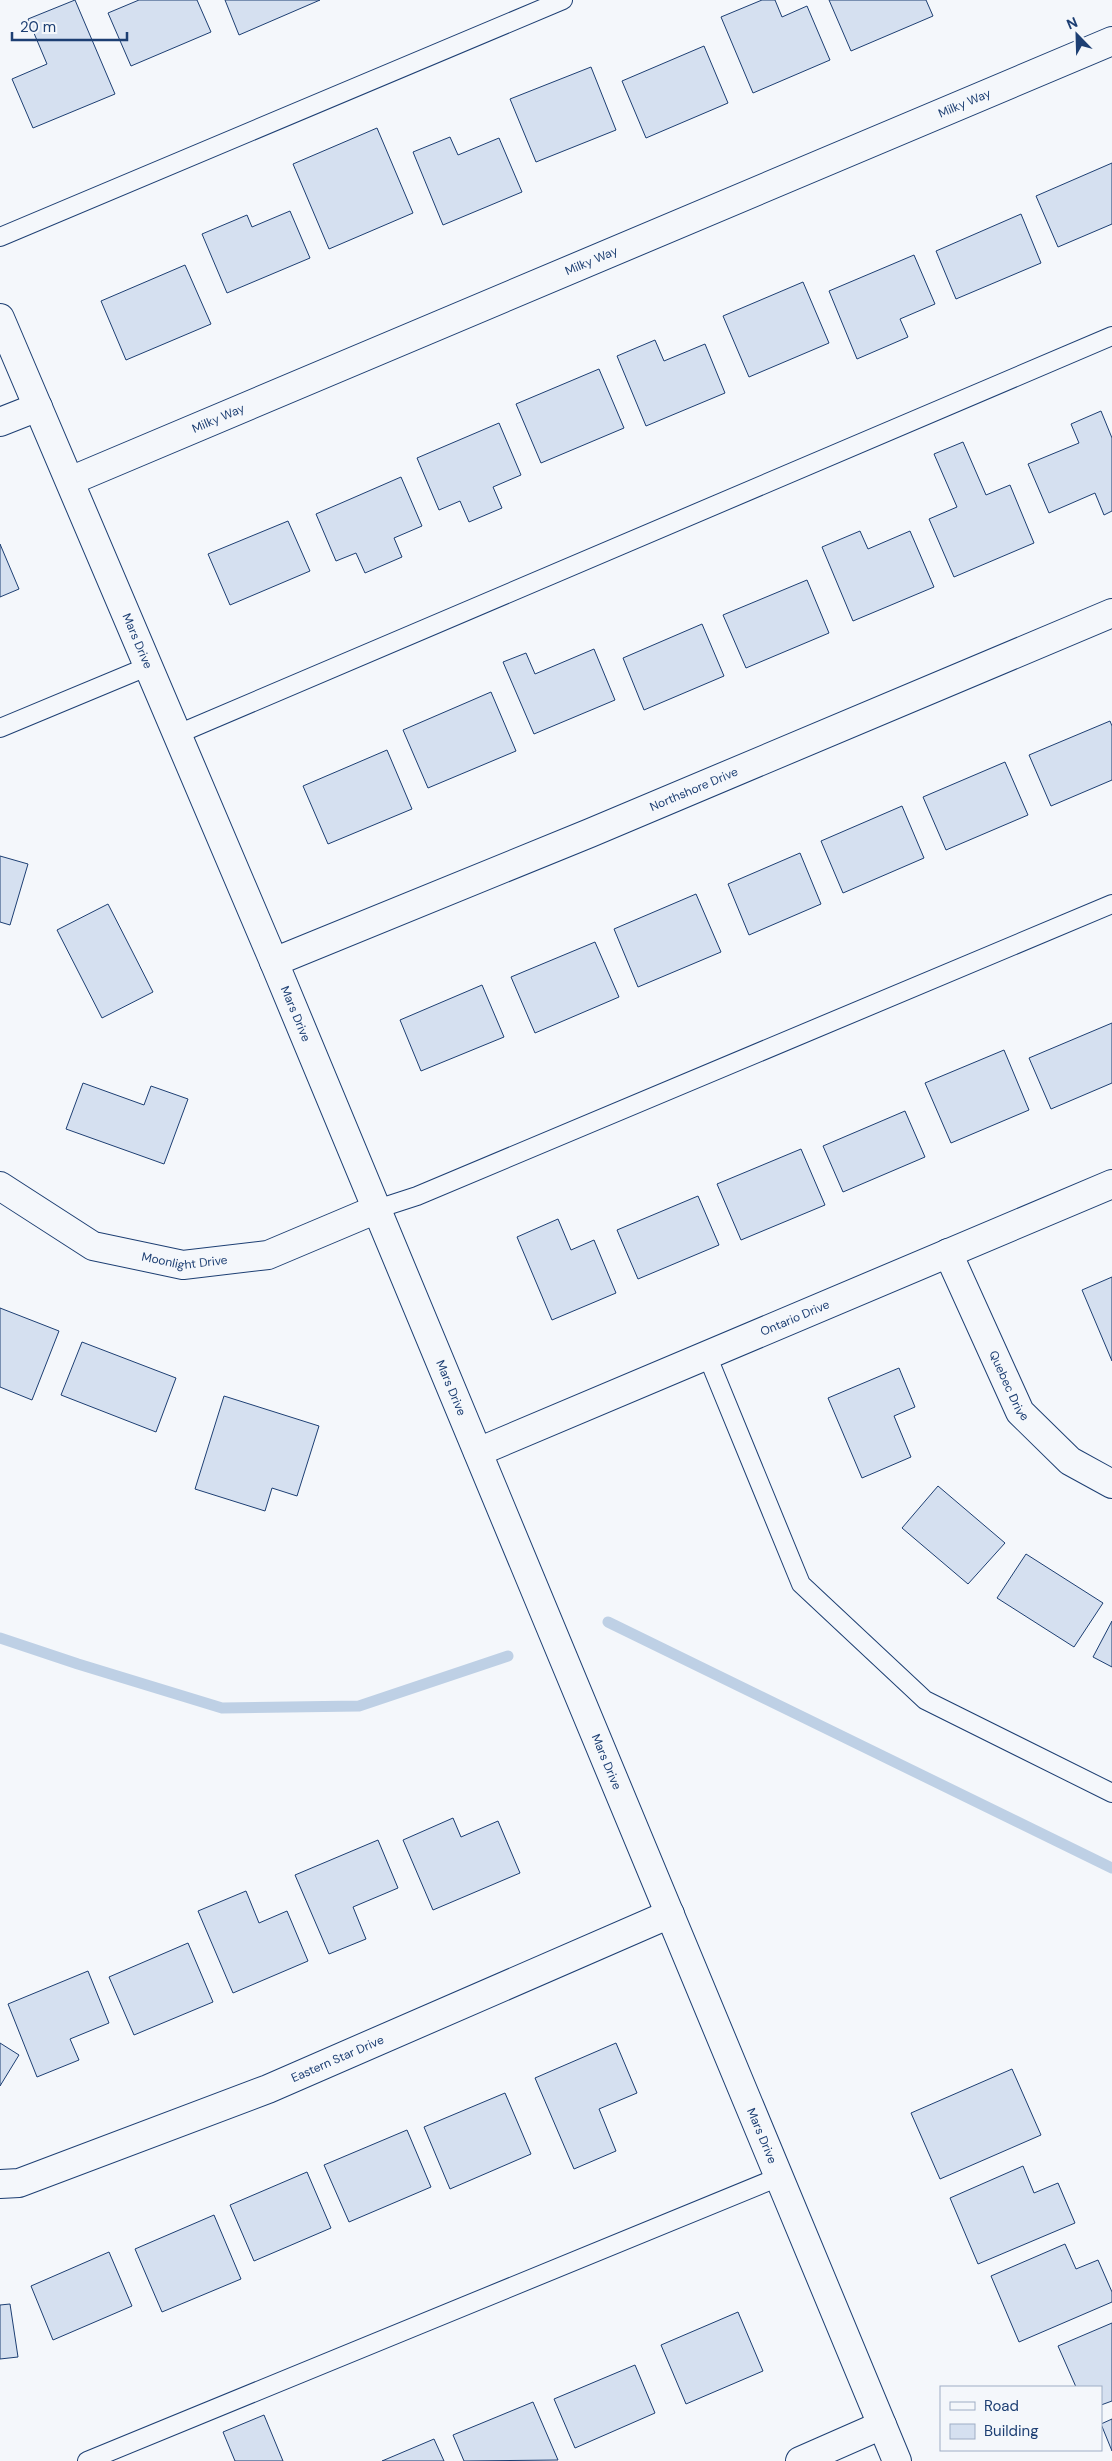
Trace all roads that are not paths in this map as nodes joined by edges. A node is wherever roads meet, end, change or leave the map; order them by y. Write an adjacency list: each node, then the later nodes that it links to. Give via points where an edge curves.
1 (563, 0): 3 (lane)
2 (1112, 41): 8 (street, Milky Way)
3 (0, 237)
4 (0, 318): 6 (street, Mars Drive)
5 (1112, 336): 12 (lane)
6 (38, 406): 7 (street); 8 (street, Mars Drive)
7 (0, 422)
8 (70, 481): 10 (street, Mars Drive)
9 (1112, 613): 14 (street, Northshore Drive, via 581,837)
10 (149, 666): 11 (lane); 12 (street, Mars Drive)
11 (0, 728)
12 (178, 734): 14 (street, Mars Drive)
13 (1112, 904): 17 (lane, via 416,1196)
14 (274, 962): 17 (street, Mars Drive)
15 (1112, 1184): 18 (street, Ontario Drive)
16 (0, 1186): 17 (street, Moonlight Drive, via 93,1246 183,1265 268,1255)
17 (377, 1209): 20 (street, Mars Drive)
18 (948, 1253): 19 (street, Ontario Drive); 21 (street, Quebec Drive, via 1020,1412 1070,1461)
19 (707, 1355): 20 (street, Ontario Drive); 22 (lane, via 800,1584 925,1700)
20 (478, 1452): 23 (street, Mars Drive)
21 (1112, 1484)
22 (1112, 1793)
23 (670, 1914): 24 (street, Mars Drive); 25 (street, Eastern Star Drive, via 268,2089 19,2183)
24 (779, 2177): 26 (street, Mars Drive); 27 (lane)
25 (0, 2184)
26 (882, 2425): 28 (street); 29 (street, Mars Drive)
27 (87, 2461)
28 (800, 2461)
29 (897, 2461)

